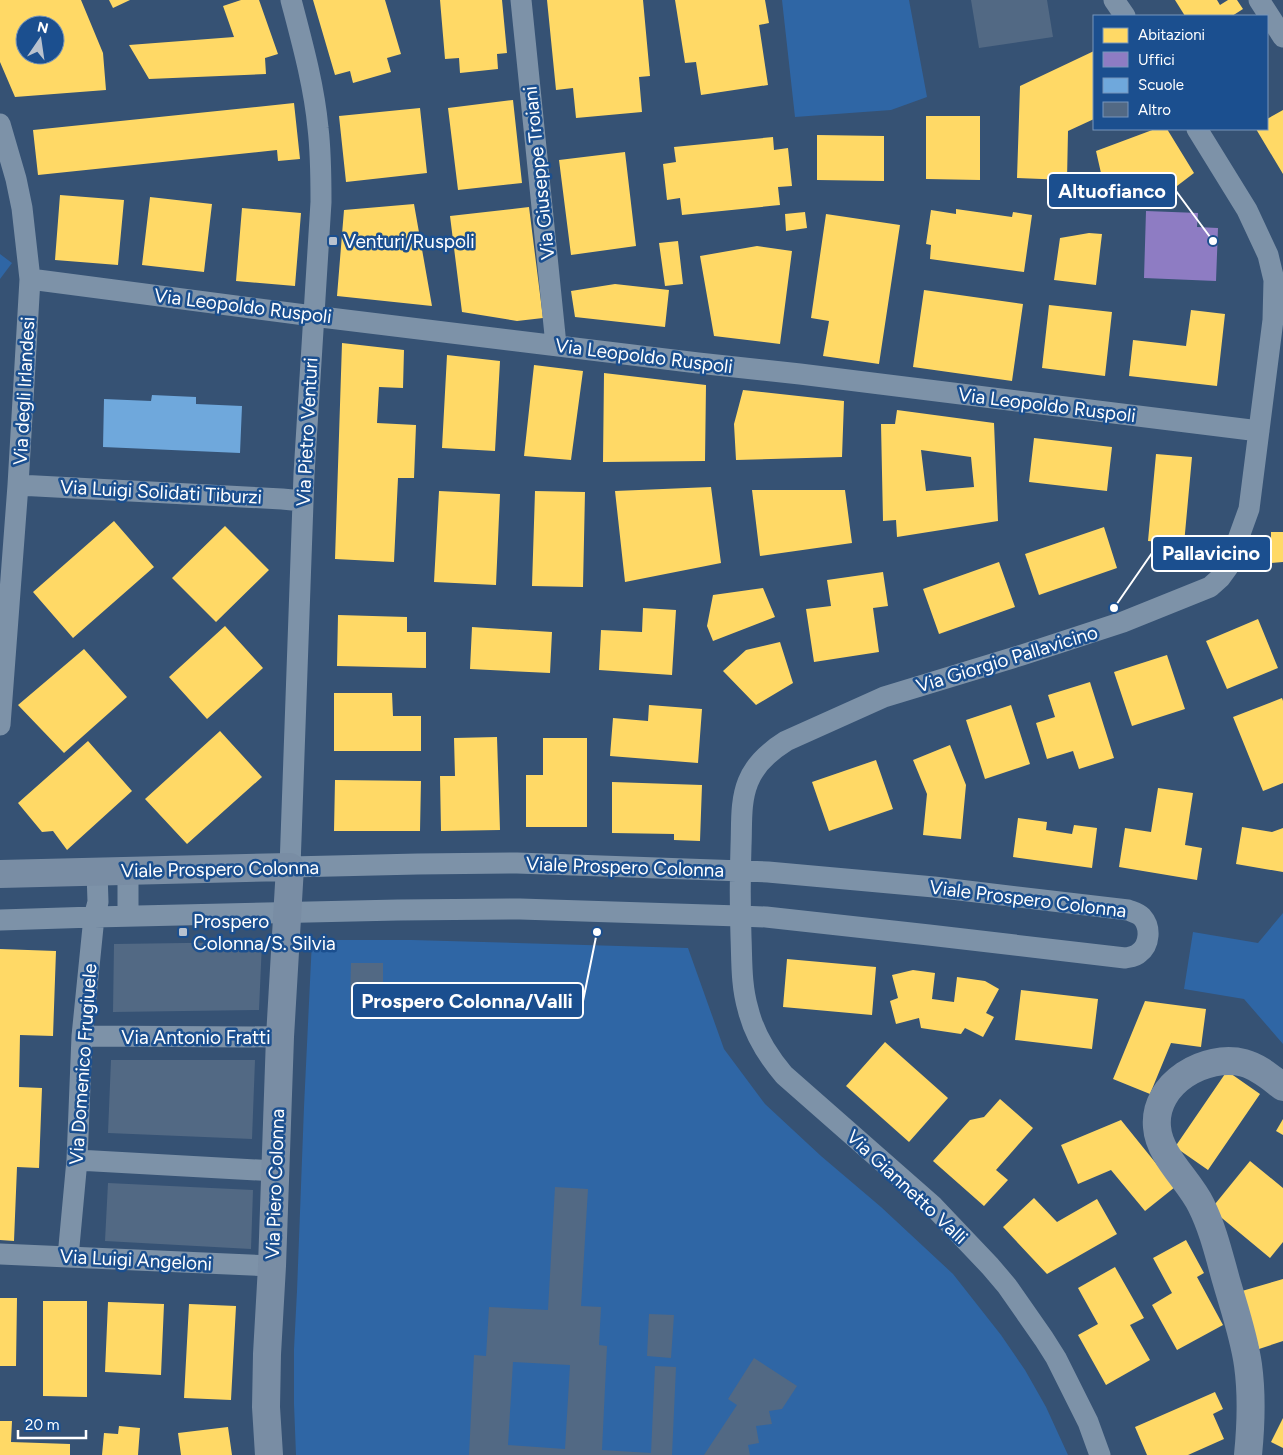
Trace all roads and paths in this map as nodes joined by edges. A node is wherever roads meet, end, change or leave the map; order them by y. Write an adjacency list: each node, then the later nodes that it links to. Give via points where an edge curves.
1 (291, 0): 10 (street, Via Pietro Venturi, via 307,62 320,145 321,202)
2 (522, 0): 11 (street, Via Giuseppe Troiani)
3 (1114, 0): 5 (street)
4 (1259, 0): 6 (street)
5 (1124, 15)
6 (1283, 37)
7 (0, 124): 9 (street, Via degli Irlandesi, via 22,208)
8 (1198, 130): 12 (street, Via Giorgio Pallavicino, via 1247,210 1268,255 1274,280 1273,320)
9 (30, 280): 10 (street, Via Leopoldo Ruspoli); 13 (street, Via degli Irlandesi)
10 (313, 316): 11 (street, Via Leopoldo Ruspoli); 14 (street, Via Pietro Venturi)
11 (556, 345): 12 (street, Via Leopoldo Ruspoli)
12 (1259, 431): 18 (street, Via Giorgio Pallavicino, via 1249,509 1228,567 1220,578 1210,586 1123,622 884,696 786,741 761,761 745,791)
13 (18, 485): 14 (street, Via Luigi Solidati Tiburzi); 15 (street, Via degli Irlandesi)
14 (303, 501): 17 (street, Via Pietro Venturi)
15 (2, 661): 16 (street, Via degli Irlandesi)
16 (0, 725)
17 (290, 867): 18 (street, Viale Prospero Colonna, via 517,863); 19 (street, Viale Prospero Colonna); 22 (street, Via Piero Colonna)
18 (740, 870): 24 (street, Via Giorgio Pallavicino); 24 (street, Viale Prospero Colonna, via 934,887 1128,910 1143,918 1148,934 1146,946 1140,953 1124,958)
19 (128, 871): 20 (street, Viale Prospero Colonna); 23 (street)
20 (97, 872): 21 (street, Viale Prospero Colonna); 25 (street, Via Domenico Frugiuele, via 98,902)
21 (0, 874)
22 (288, 913): 23 (street, Viale Prospero Colonna); 24 (street, Viale Prospero Colonna, via 520,909); 28 (street, Via Piero Colonna)
23 (128, 916): 25 (street, Viale Prospero Colonna)
24 (739, 916): 36 (street, Via Giannetto Valli, via 747,1007 756,1034 772,1059 801,1091 933,1206 1003,1281 1056,1358 1088,1422)
25 (94, 917): 26 (street, Viale Prospero Colonna); 27 (street, Via Domenico Frugiuele)
26 (0, 920)
27 (82, 1036): 28 (street, Via Antonio Fratti); 30 (street, Via Domenico Frugiuele)
28 (280, 1037): 31 (street, Via Piero Colonna)
29 (1283, 1087): 37 (street, via 1246,1064 1234,1061 1213,1063 1193,1070 1173,1085 1162,1103 1157,1120 1158,1135 1166,1154 1193,1191 1211,1226 1241,1332 1251,1391)
30 (77, 1160): 31 (street); 33 (street, Via Domenico Frugiuele)
31 (276, 1171): 34 (street, Via Piero Colonna)
32 (0, 1254): 33 (street, Via Luigi Angeloni)
33 (68, 1257): 34 (street, Via Luigi Angeloni)
34 (272, 1266): 35 (street, Via Piero Colonna, via 267,1354)
35 (268, 1455)
36 (1100, 1455)
37 (1248, 1455)

